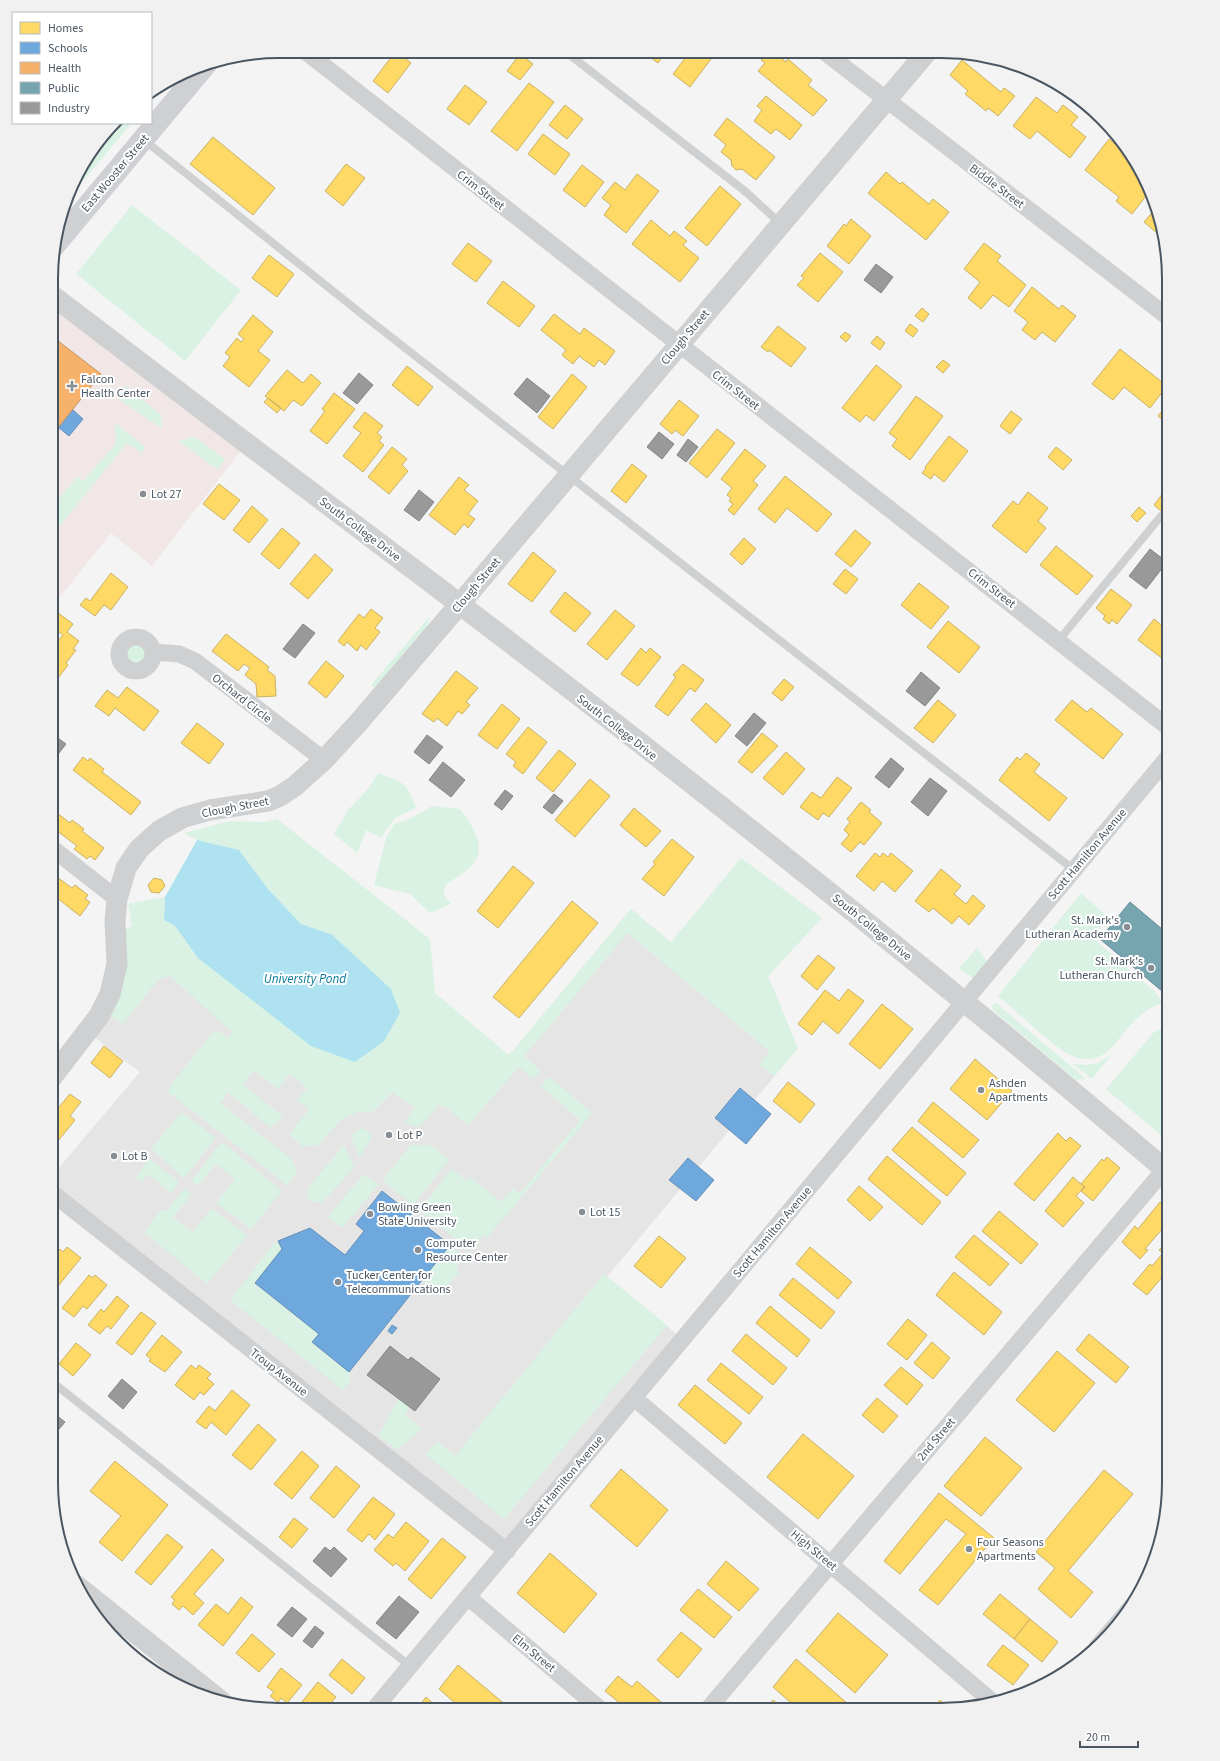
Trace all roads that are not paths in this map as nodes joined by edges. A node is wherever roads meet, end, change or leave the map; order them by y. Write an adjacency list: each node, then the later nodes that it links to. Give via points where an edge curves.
1 (313, 58): 12 (street, Crim Street)
2 (574, 58): 8 (lane, via 746,192)
3 (832, 58): 6 (street, Biddle Street)
4 (922, 58): 6 (street, Clough Street)
5 (198, 73): 7 (main road, East Wooster Street)
6 (886, 100): 8 (street, Clough Street); 11 (street, Biddle Street)
7 (144, 140): 9 (main road, East Wooster Street); 13 (lane)
8 (782, 224): 12 (street, Clough Street)
9 (62, 237)
10 (58, 300): 15 (street, South College Drive)
11 (1162, 313)
12 (678, 344): 13 (street, Clough Street); 16 (street, Crim Street)
13 (568, 476): 15 (street, Clough Street); 22 (lane)
14 (1161, 516): 16 (lane)
15 (459, 604): 19 (street, Clough Street); 24 (street, South College Drive, via 701,791)
16 (1059, 640): 18 (street, Crim Street)
17 (154, 652): 19 (street, Orchard Circle, via 179,654 195,661)
18 (1162, 722)
19 (324, 760): 23 (street, Clough Street, via 280,796 254,804 210,810 182,818 159,831 140,849 126,868)
20 (1162, 764): 22 (street, Scott Hamilton Avenue)
21 (58, 853): 23 (street)
22 (1074, 870): 24 (street, Scott Hamilton Avenue)
23 (117, 899): 25 (street, Clough Street, via 117,964 110,994 99,1016)
24 (965, 1001): 26 (street, South College Drive); 30 (street, Scott Hamilton Avenue)
25 (58, 1069)
26 (1162, 1167)
27 (1162, 1177): 32 (street, 2nd Street)
28 (58, 1197): 31 (street, Troup Avenue)
29 (58, 1387): 35 (lane)
30 (634, 1398): 31 (street, Scott Hamilton Avenue); 32 (street, High Street)
31 (507, 1551): 33 (street, Scott Hamilton Avenue)
32 (830, 1564): 37 (street, High Street); 40 (street, 2nd Street)
33 (468, 1597): 35 (street, Scott Hamilton Avenue); 39 (street, Elm Street)
34 (91, 1598): 36 (street)
35 (410, 1666): 38 (street, Scott Hamilton Avenue)
36 (208, 1691)
37 (988, 1698)
38 (379, 1703)
39 (593, 1703)
40 (713, 1703)

